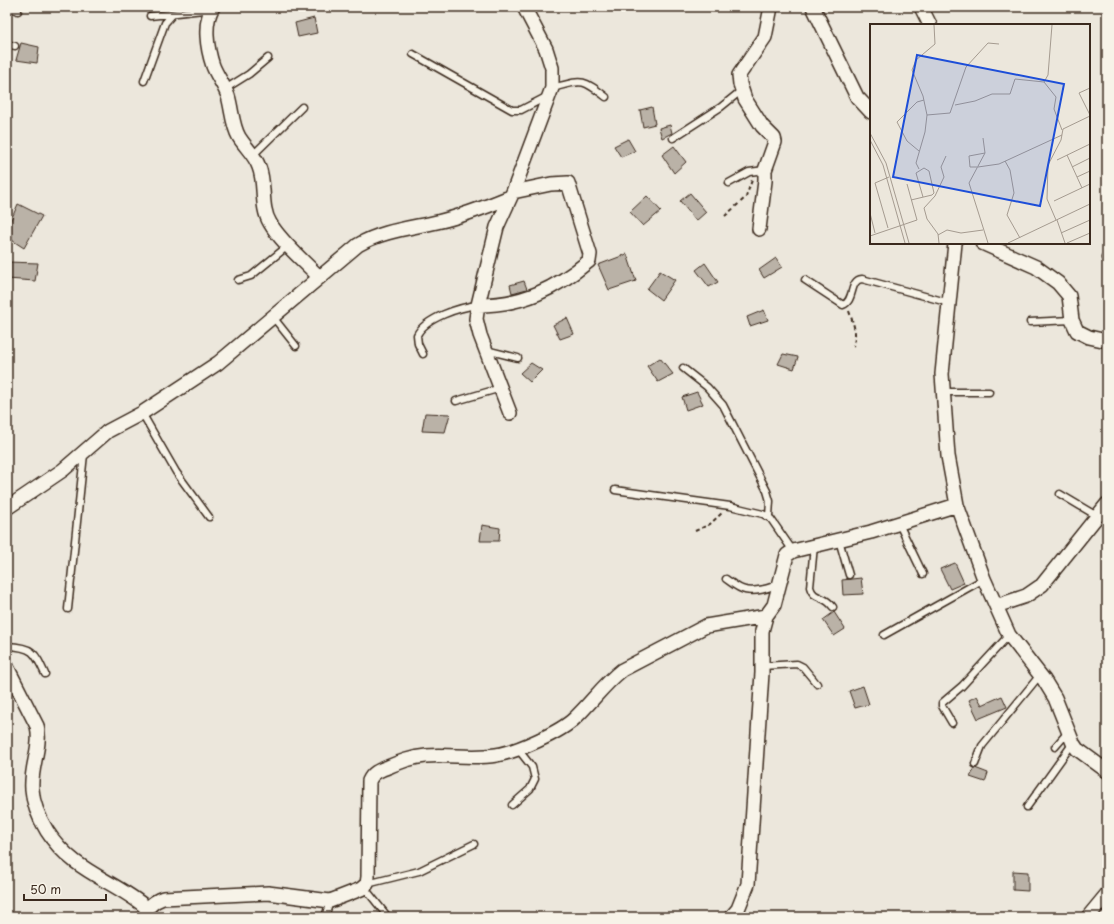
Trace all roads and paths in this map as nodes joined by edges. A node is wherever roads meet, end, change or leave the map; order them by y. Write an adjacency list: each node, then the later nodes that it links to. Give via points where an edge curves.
1 (7, 7): 7 (lane)
2 (524, 7): 18 (street, via 546,49 552,68)
3 (772, 7): 17 (street, via 765,37 739,75)
4 (813, 7): 21 (street, via 857,97)
5 (921, 7): 10 (street)
6 (212, 8): 8 (lane); 16 (street, via 206,26 214,67)
7 (18, 11)
8 (173, 14): 9 (lane); 15 (lane, via 165,23)
9 (150, 16)
10 (930, 24)
11 (7, 44): 12 (lane)
12 (15, 46)
13 (413, 54): 18 (lane, via 512,110 521,110)
14 (268, 58): 16 (lane)
15 (144, 81)
16 (225, 89): 23 (street, via 235,129)
17 (742, 90): 22 (lane); 24 (street, via 762,126 774,138 774,147)
18 (551, 92): 19 (lane, via 580,82 587,83); 26 (street)
19 (606, 97)
20 (302, 107): 23 (lane)
21 (870, 111)
22 (673, 138)
23 (253, 155): 31 (street, via 260,169 269,222)
24 (760, 171): 25 (lane, via 749,172); 27 (path, via 746,197); 28 (street, via 765,181)
25 (729, 183)
26 (512, 195): 32 (street, via 464,215 367,239); 37 (street, via 497,227); 37 (street, via 551,184 568,183 590,254 589,261 546,291 522,300)
27 (725, 216)
28 (759, 229)
29 (955, 244): 35 (street)
30 (984, 244): 39 (street, via 1036,267 1058,284 1069,296)
31 (288, 245): 32 (street); 33 (lane, via 251,276)
32 (319, 277): 38 (street)
33 (238, 280)
34 (806, 280): 36 (lane, via 838,304)
35 (950, 303): 36 (lane, via 858,279); 49 (street, via 942,374)
36 (847, 304): 43 (path, via 856,338)
37 (478, 305): 44 (street, via 476,319); 45 (lane, via 459,309 425,324 417,335)
38 (273, 317): 42 (lane); 52 (street, via 218,363)
39 (1072, 320): 40 (lane); 41 (street, via 1077,331)
40 (1030, 322)
41 (1107, 341)
42 (296, 346)
43 (853, 346)
44 (486, 350): 46 (lane); 48 (street)
45 (423, 354)
46 (518, 358)
47 (684, 368): 62 (lane, via 707,387 723,405 767,491 770,501)
48 (501, 388): 51 (lane); 53 (street)
49 (943, 392): 50 (lane); 58 (street, via 948,456)
50 (989, 392)
51 (456, 401)
52 (142, 413): 54 (street, via 108,431); 61 (lane, via 176,472)
53 (510, 414)
54 (84, 452): 60 (street, via 63,470); 76 (lane)
55 (615, 490): 59 (lane)
56 (1060, 494): 63 (lane)
57 (1107, 504): 63 (street)
58 (957, 505): 64 (street); 72 (street)
59 (730, 506): 62 (lane); 65 (path, via 710,524)
60 (7, 508)
61 (209, 516)
62 (769, 516): 68 (lane)
63 (1097, 516): 74 (street, via 1042,585 1026,596)
64 (899, 524): 66 (street); 69 (lane)
65 (695, 531)
66 (839, 540): 67 (street); 70 (lane)
67 (814, 546): 68 (street); 75 (lane, via 811,593 828,600)
68 (792, 551): 73 (street, via 786,555)
69 (924, 574)
70 (849, 575)
71 (726, 579): 73 (lane, via 744,590 752,591 774,586)
72 (984, 579): 74 (street); 78 (lane)
73 (779, 582): 77 (street, via 774,605)
74 (996, 606): 79 (street)
75 (833, 607)
76 (68, 609)
77 (766, 616): 81 (street, via 762,631); 89 (street, via 706,626 622,670 560,730)
78 (884, 635)
79 (1009, 635): 84 (street); 86 (lane, via 942,704)
80 (7, 646): 83 (lane, via 31,651 37,656)
81 (762, 666): 85 (lane, via 797,664 803,667); 101 (street, via 748,884 738,908)
82 (7, 667): 98 (street, via 39,733 32,771 32,787 34,804 40,820 54,843 68,857 127,893)
83 (45, 674)
84 (1040, 675): 87 (street, via 1055,698); 90 (lane, via 982,746)
85 (817, 684)
86 (952, 723)
87 (1070, 738): 88 (lane); 91 (street, via 1077,749); 93 (lane)
88 (1055, 747)
89 (517, 748): 92 (lane, via 532,768 536,779 530,789); 95 (street, via 493,755 412,758 371,776)
90 (975, 764)
91 (1107, 771)
92 (512, 805)
93 (1027, 807)
94 (474, 844): 95 (lane, via 419,871)
95 (366, 885): 97 (street); 100 (lane)
96 (1107, 894): 102 (street)
97 (330, 901): 98 (street, via 268,893 163,898 154,902); 99 (lane)
98 (148, 914)
99 (325, 917)
100 (388, 917)
101 (731, 917)
102 (1088, 917)

